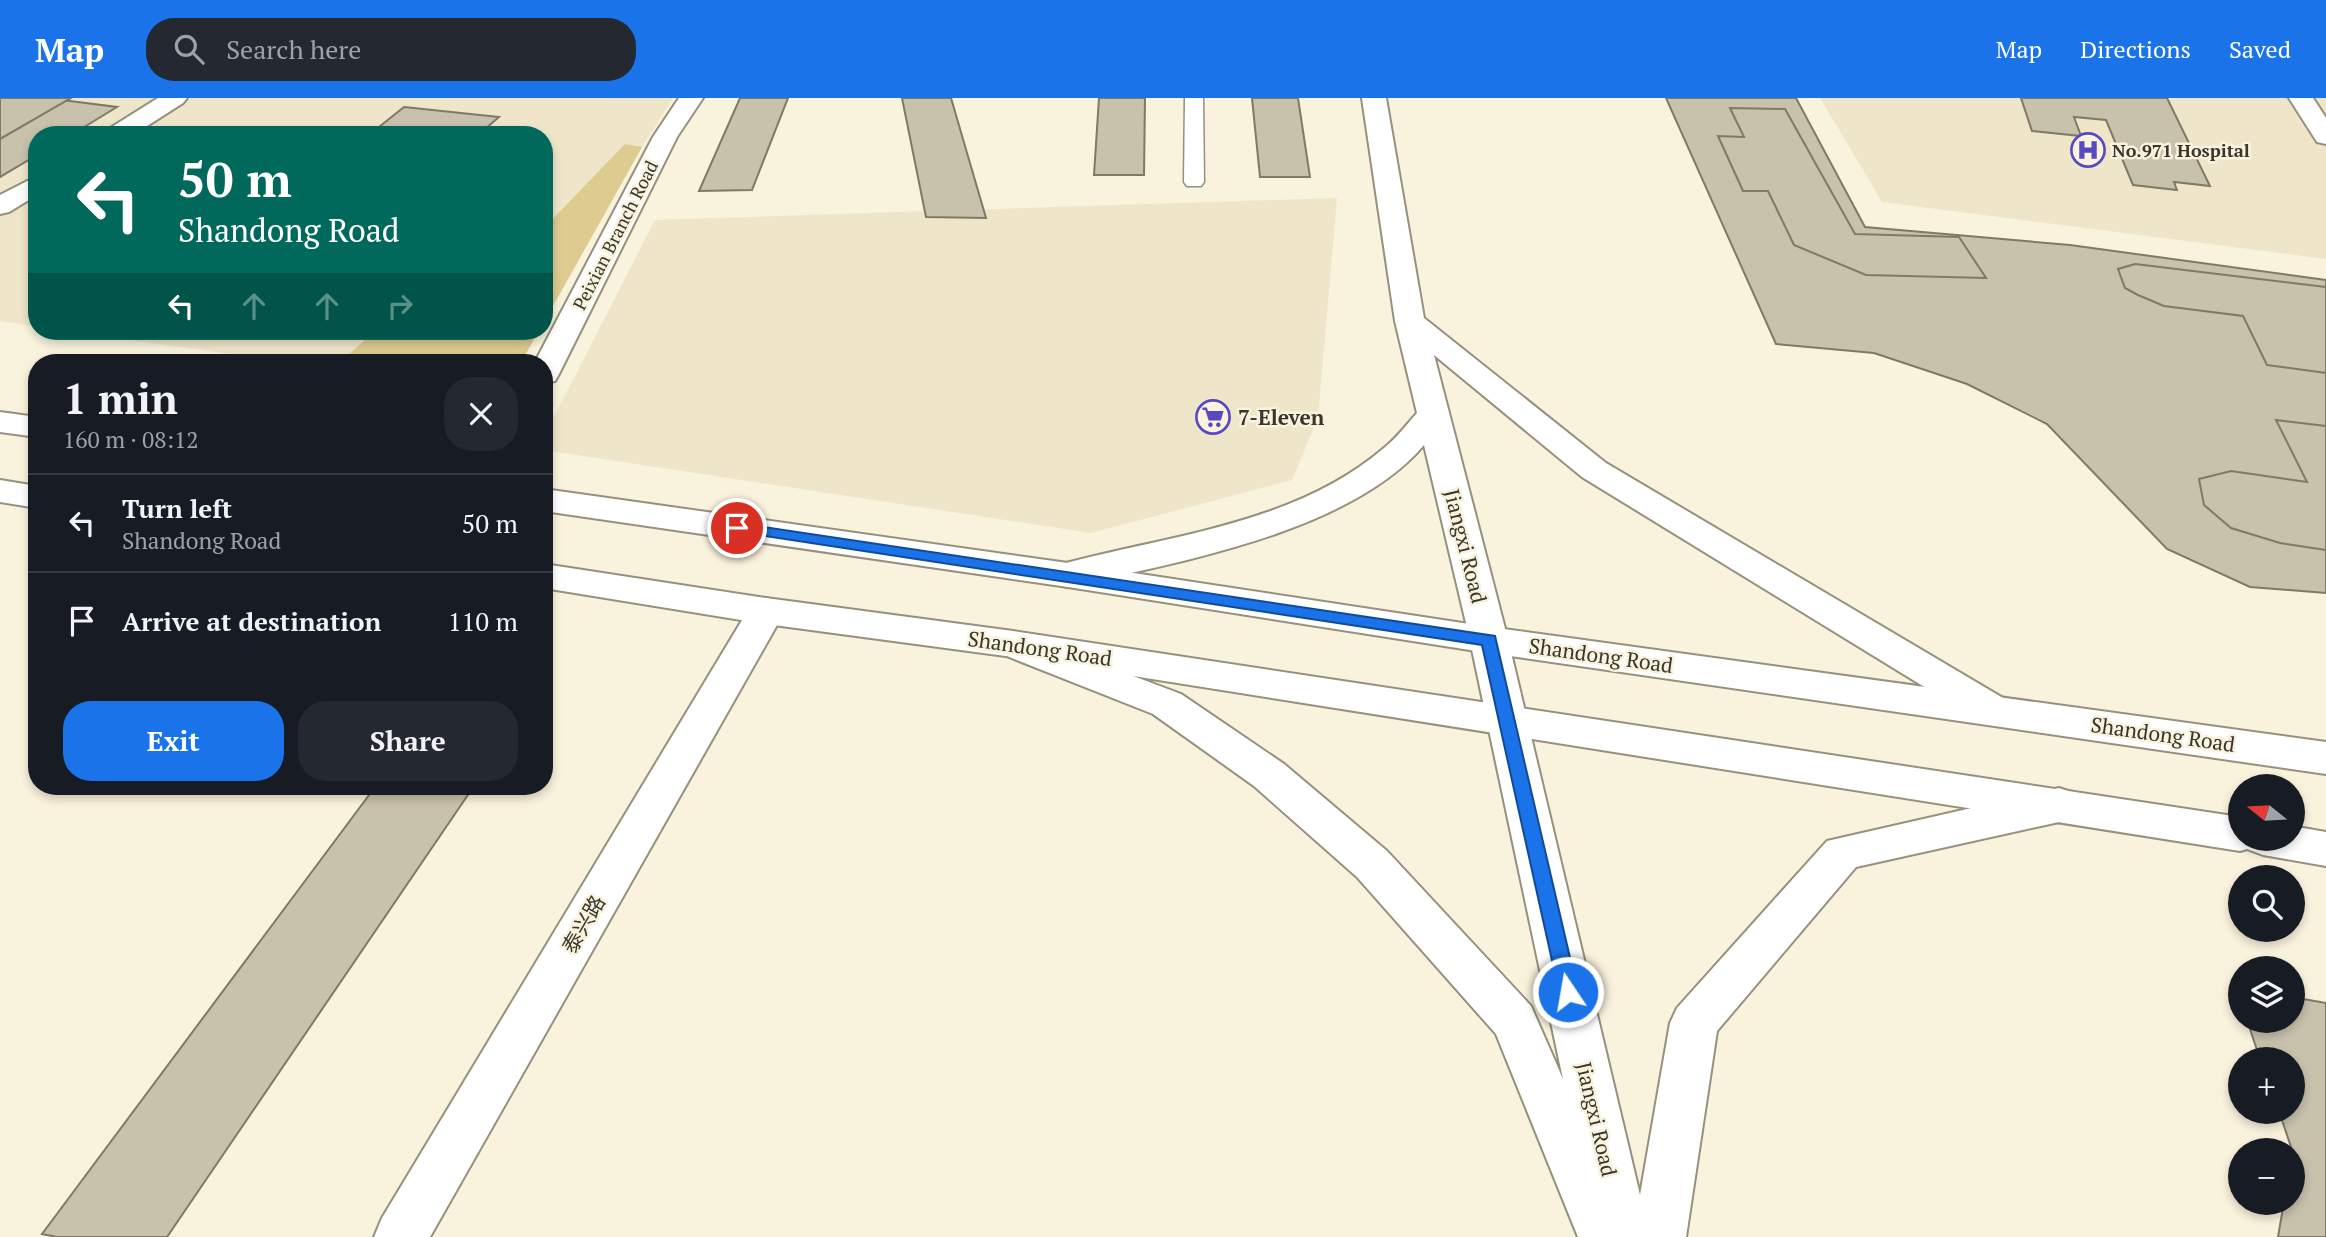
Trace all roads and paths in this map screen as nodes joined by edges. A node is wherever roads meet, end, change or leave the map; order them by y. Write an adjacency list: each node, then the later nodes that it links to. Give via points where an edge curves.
1 (175, 98): 6 (main road)
2 (691, 98): 12 (main road, Peixian Branch Road, via 664,137)
3 (1194, 98): 8 (lane)
4 (1374, 98): 11 (main road, Jiangxi Road)
5 (2301, 98): 7 (main road)
6 (130, 126)
7 (2326, 137)
8 (1194, 182)
9 (28, 189): 10 (main road)
10 (0, 206)
11 (1410, 321): 13 (main road, Jiangxi Road); 24 (main road, via 1594,470)
12 (553, 356)
13 (1433, 414): 19 (main road, via 1391,460 1321,504 1236,536); 22 (main road, Jiangxi Road)
14 (0, 422): 15 (main road)
15 (28, 426)
16 (0, 491): 17 (main road)
17 (28, 496)
18 (553, 501): 19 (main road, Shandong Road)
19 (1068, 575): 22 (main road, Shandong Road)
20 (553, 577): 21 (main road, Shandong Road)
21 (766, 611): 23 (main road, Shandong Road); 31 (main road, 泰兴路)
22 (1489, 640): 24 (main road, Shandong Road); 25 (main road, Jiangxi Road)
23 (1013, 644): 25 (main road, Shandong Road); 32 (main road, via 1167,704 1269,775 1372,864 1514,1021)
24 (1989, 708): 26 (main road, Shandong Road)
25 (1507, 720): 27 (main road, Shandong Road); 33 (main road, Jiangxi Road)
26 (2326, 758)
27 (2059, 805): 28 (main road, Shandong Road); 34 (main road, via 1842,853 1694,1023)
28 (2228, 832)
29 (2305, 845): 30 (main road)
30 (2326, 849)
31 (401, 1237)
32 (1605, 1237)
33 (1623, 1237)
34 (1659, 1237)

